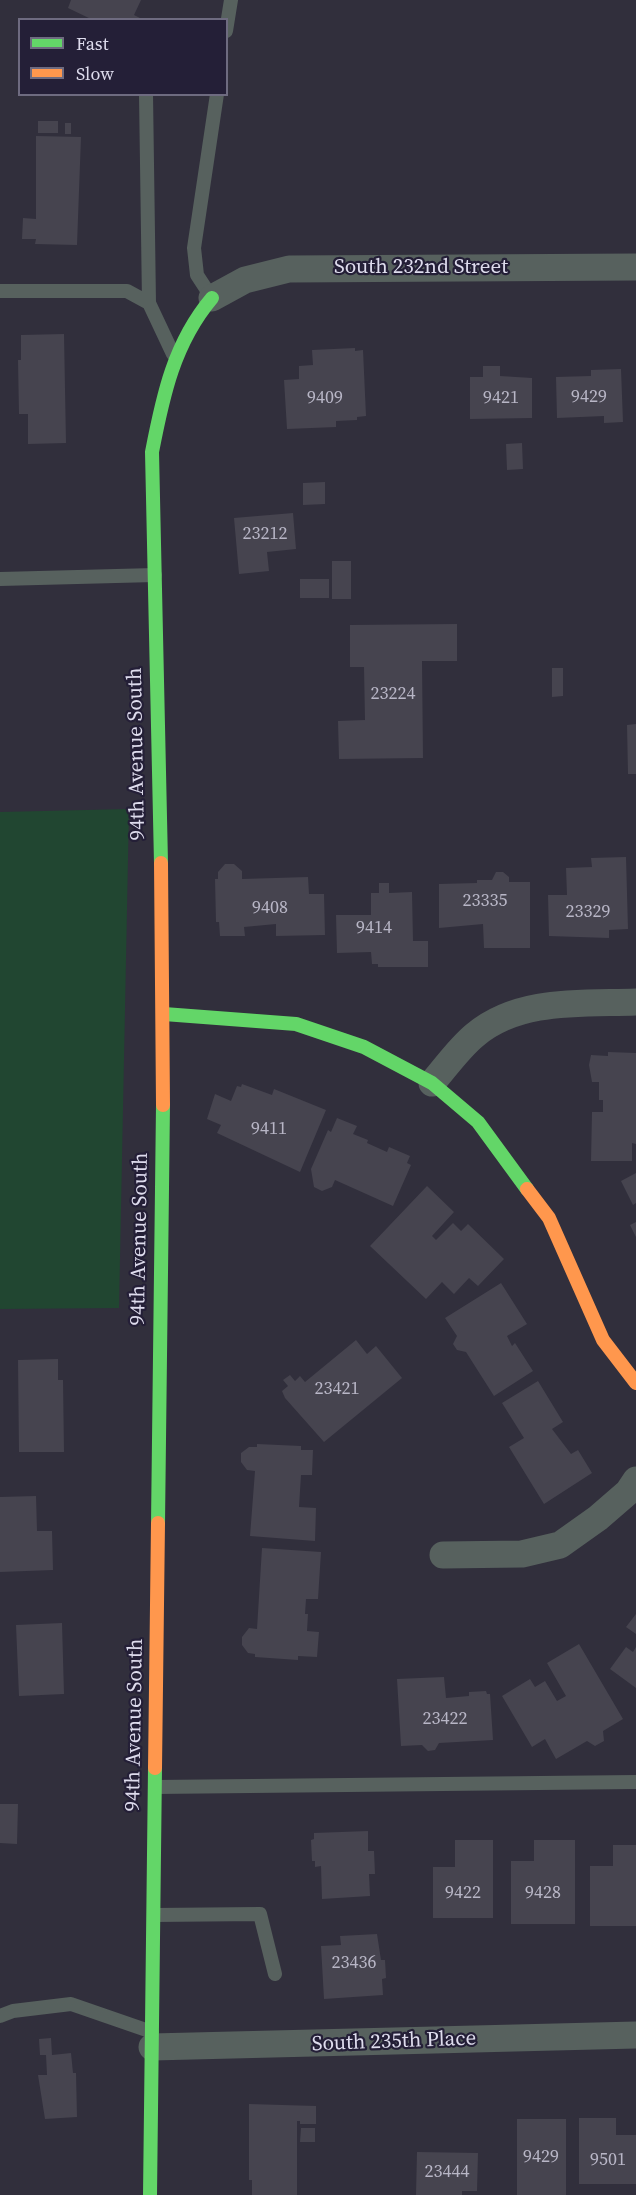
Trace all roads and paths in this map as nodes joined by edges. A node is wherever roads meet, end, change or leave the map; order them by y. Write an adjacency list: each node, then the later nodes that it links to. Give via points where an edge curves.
1 (231, 0): 2 (lane)
2 (228, 19)
3 (146, 96): 8 (lane)
4 (217, 96): 7 (lane, via 194,248 197,275)
5 (636, 267): 7 (street, South 232nd Street, via 290,269 244,280)
6 (0, 291): 8 (lane, via 127,291)
7 (212, 298): 9 (street, 94th Avenue South, via 197,314)
8 (149, 303): 9 (lane)
9 (175, 359): 10 (street, 94th Avenue South, via 167,376 152,452)
10 (154, 575): 11 (lane); 13 (street, 94th Avenue South)
11 (0, 579)
12 (636, 1002): 14 (street, via 555,1005 513,1013 476,1034)
13 (164, 1014): 14 (street, via 296,1024 364,1047); 19 (street, 94th Avenue South)
14 (432, 1083): 15 (street, via 478,1122 549,1218 603,1340)
15 (636, 1383)
16 (636, 1480): 17 (street, via 598,1518 560,1545 522,1554)
17 (443, 1554)
18 (636, 1782): 19 (lane)
19 (155, 1787): 20 (street, 94th Avenue South)
20 (154, 1915): 21 (lane, via 260,1914); 24 (street, 94th Avenue South)
21 (275, 1974)
22 (0, 2016): 24 (lane, via 71,2004)
23 (636, 2034): 24 (street, South 235th Place)
24 (152, 2040): 25 (street, 94th Avenue South)
25 (150, 2195)

